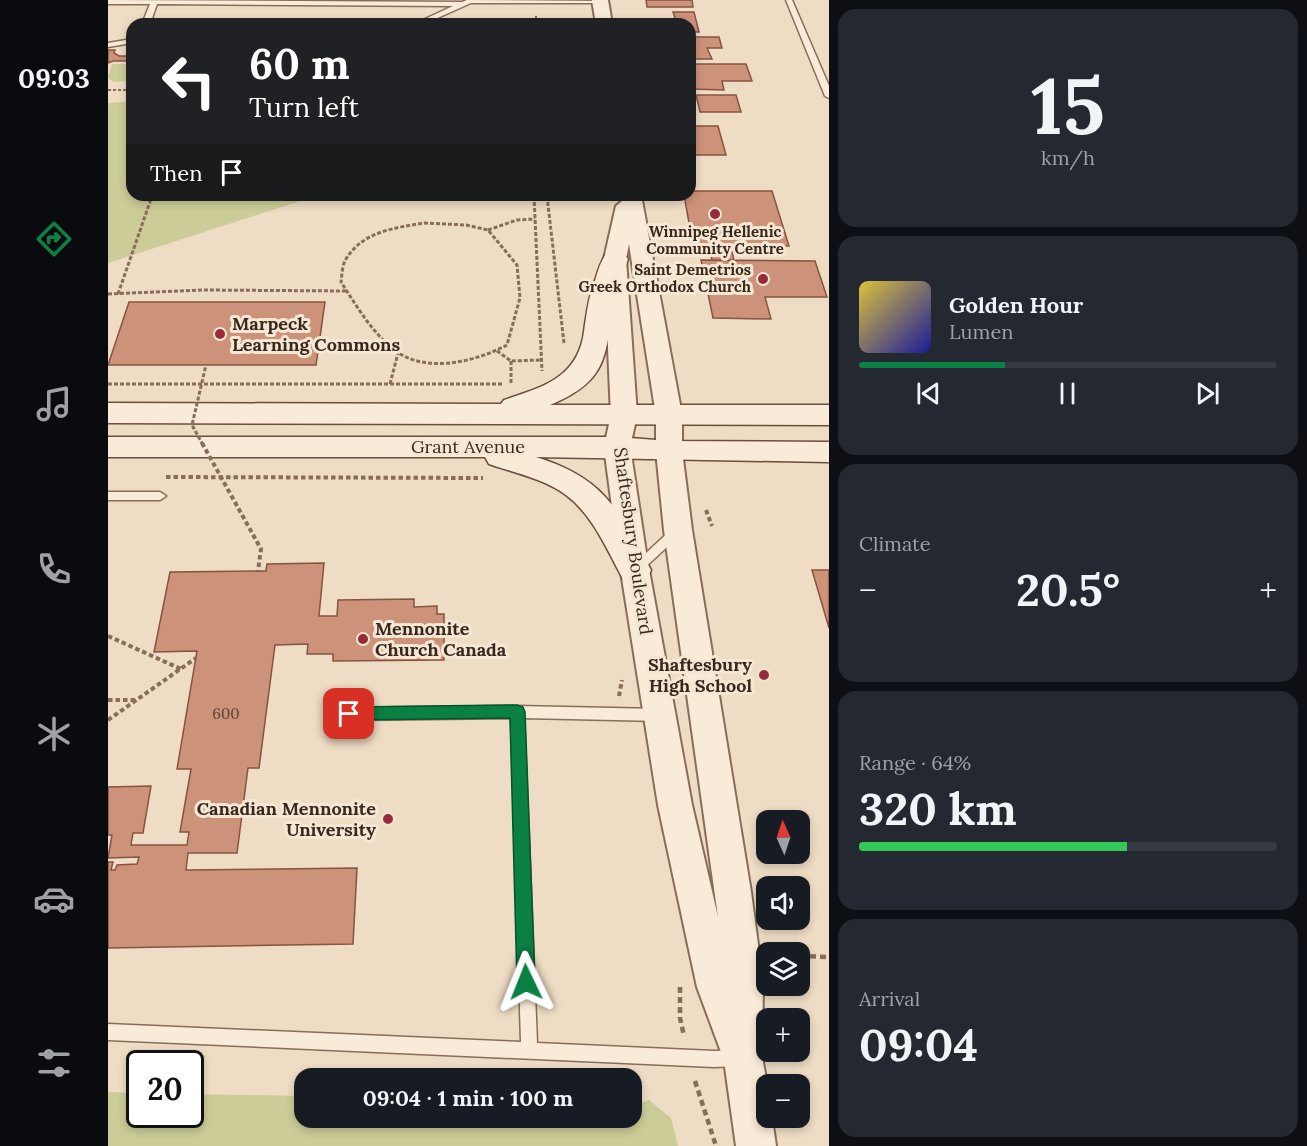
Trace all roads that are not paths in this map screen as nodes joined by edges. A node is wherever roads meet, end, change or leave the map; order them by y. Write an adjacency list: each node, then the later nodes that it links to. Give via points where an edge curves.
1 (600, 0): 5 (lane); 8 (street)
2 (789, 0): 11 (lane)
3 (108, 2): 4 (lane)
4 (154, 3): 5 (lane); 6 (lane)
5 (462, 4): 7 (lane)
6 (148, 18)
7 (431, 18)
8 (603, 18)
9 (126, 42): 10 (lane)
10 (108, 45)
11 (828, 96)
12 (628, 201): 14 (street, Shaftesbury Boulevard)
13 (630, 201): 17 (street, Shaftesbury Boulevard)
14 (615, 260): 16 (main road, via 602,300 597,345 583,369 551,393); 19 (street, Shaftesbury Boulevard)
15 (108, 413): 16 (main road, Grant Avenue)
16 (496, 414): 19 (main road, Grant Avenue)
17 (669, 415): 18 (main road, Grant Avenue); 19 (main road, Grant Avenue); 23 (street, Shaftesbury Boulevard)
18 (828, 415)
19 (624, 416): 21 (street, Shaftesbury Boulevard)
20 (470, 447): 21 (main road, Grant Avenue); 22 (main road, Grant Avenue); 28 (main road, via 547,472 579,488 607,521)
21 (617, 447): 23 (main road, Grant Avenue); 28 (street, Shaftesbury Boulevard)
22 (109, 449)
23 (669, 452): 24 (main road, Grant Avenue); 27 (street, Shaftesbury Boulevard)
24 (828, 452)
25 (108, 496): 26 (lane)
26 (160, 496)
27 (678, 530): 28 (lane); 34 (street, Shaftesbury Boulevard, via 733,892 744,982)
28 (635, 570): 31 (street, Shaftesbury Boulevard)
29 (517, 712): 30 (lane); 31 (lane); 33 (lane)
30 (349, 714)
31 (660, 715): 34 (street, Shaftesbury Boulevard, via 675,805 716,987)
32 (108, 1032): 33 (lane)
33 (529, 1050): 34 (lane)
34 (743, 1058): 35 (street, Shaftesbury Boulevard)
35 (756, 1146)

